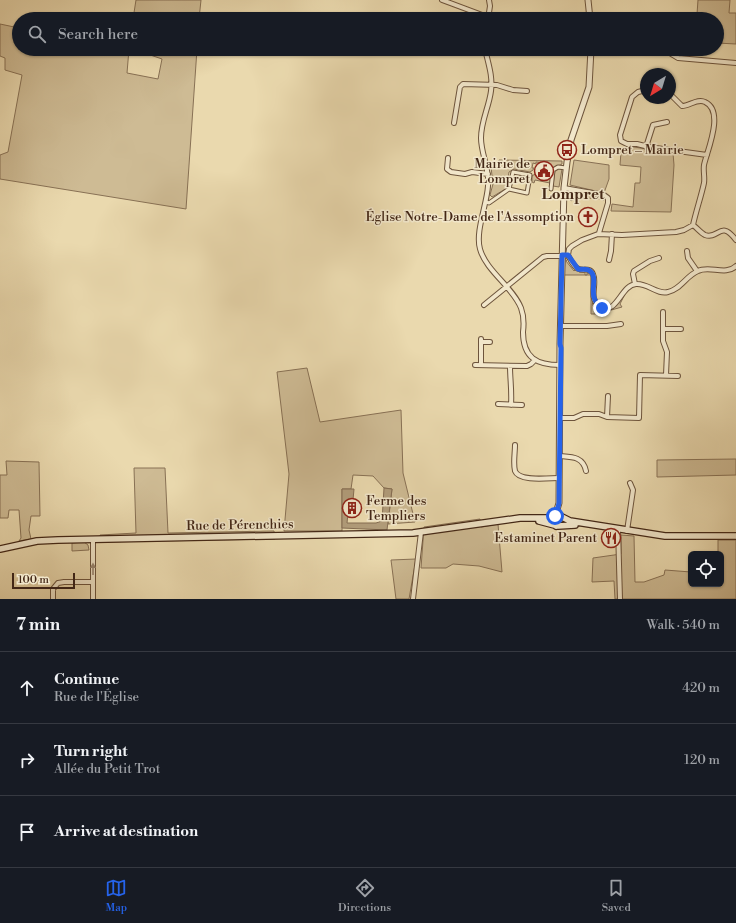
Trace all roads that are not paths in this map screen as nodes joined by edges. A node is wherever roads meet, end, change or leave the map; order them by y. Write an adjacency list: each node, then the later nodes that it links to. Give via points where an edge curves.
1 (442, 0): 4 (street)
2 (489, 0): 5 (street)
3 (588, 0): 6 (street)
4 (473, 12)
5 (489, 12)
6 (589, 12)
7 (487, 56): 11 (street)
8 (591, 56): 20 (street, via 589,87 571,140)
9 (675, 56): 10 (street)
10 (736, 63)
11 (492, 85): 12 (street); 16 (street, via 462,84); 21 (street, via 481,135 482,153)
12 (527, 91)
13 (640, 92): 17 (street, via 632,97 620,137 625,144)
14 (676, 100): 18 (street, via 682,106 702,101 710,105 714,120)
15 (667, 122): 17 (street, via 653,125)
16 (454, 123)
17 (646, 147): 18 (street)
18 (707, 155): 26 (street, via 703,168 704,183)
19 (448, 158): 21 (street, via 446,169 449,172)
20 (566, 168): 22 (street); 24 (street, via 558,167 553,170)
21 (488, 174): 25 (street)
22 (564, 188): 27 (street, via 608,198); 31 (street)
23 (509, 189): 23 (street, via 527,193 530,175 513,172); 25 (street, via 489,203)
24 (551, 189)
25 (486, 202): 38 (street, via 479,247 484,259)
26 (692, 225): 28 (street, via 676,232); 29 (street, via 706,235 728,231)
27 (600, 233): 28 (street); 32 (street, via 572,246)
28 (612, 234): 34 (street)
29 (736, 240)
30 (686, 251): 36 (street)
31 (562, 255): 32 (street); 38 (street, via 543,257); 42 (street)
32 (568, 255): 37 (street, via 577,268 593,273 593,296 602,308 615,305 625,290)
33 (658, 258): 37 (street, via 634,271)
34 (609, 260)
35 (736, 266): 36 (street, via 729,270)
36 (697, 271): 37 (street, via 668,292)
37 (635, 284)
38 (506, 287): 39 (street); 46 (street, via 522,309 524,345)
39 (484, 305)
40 (664, 312): 43 (street)
41 (621, 324): 42 (street)
42 (561, 326): 49 (street)
43 (663, 329): 44 (street); 51 (street, via 663,342 667,352)
44 (681, 330)
45 (490, 342): 48 (street, via 481,341)
46 (535, 360): 49 (street, via 547,365); 50 (street, via 528,366)
47 (475, 365): 48 (street)
48 (481, 365): 50 (street)
49 (560, 365): 58 (street)
50 (510, 366): 55 (street)
51 (666, 375): 52 (street); 57 (street, via 640,375 639,418)
52 (678, 376)
53 (608, 396): 57 (street)
54 (498, 404): 55 (street)
55 (511, 405): 56 (street)
56 (522, 405)
57 (607, 417): 58 (street, via 583,414 574,418)
58 (560, 418): 60 (street)
59 (515, 445): 62 (street, via 515,469 519,476)
60 (559, 456): 61 (street, via 579,459); 62 (street)
61 (586, 471)
62 (559, 478): 64 (street)
63 (630, 483): 69 (street, via 633,492)
64 (558, 517): 65 (main road); 66 (main road, via 553,522); 66 (main road, via 563,523); 67 (main road)
65 (512, 520): 66 (main road, via 540,521); 70 (main road, Rue de Pérenchies)
66 (558, 525): 67 (main road)
67 (598, 526): 68 (main road)
68 (618, 529): 69 (main road); 78 (street)
69 (627, 531): 71 (main road, via 675,537)
70 (421, 532): 72 (main road, Rue de Pérenchies); 77 (street)
71 (736, 536)
72 (93, 539): 73 (main road, Rue de Pérenchies, via 42,541); 74 (street, one-way to 72)
73 (0, 549)
74 (93, 582): 75 (street, via 58,583 53,589); 76 (street)
75 (53, 599)
76 (93, 599)
77 (413, 599)
78 (620, 599)

